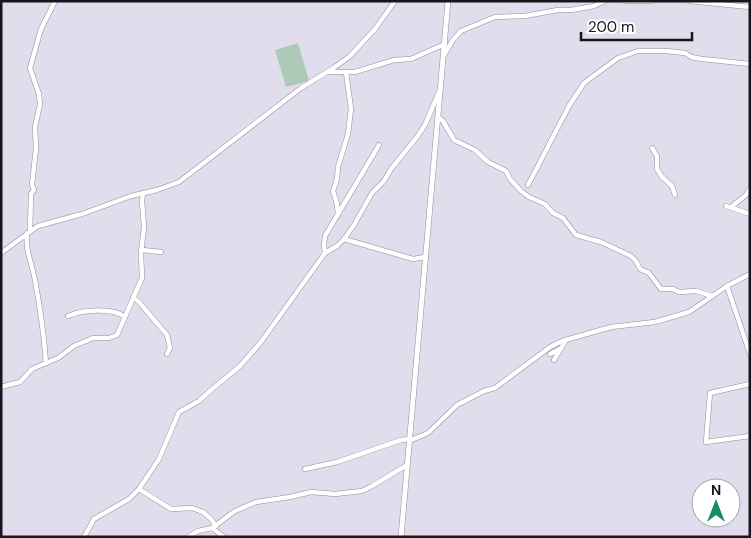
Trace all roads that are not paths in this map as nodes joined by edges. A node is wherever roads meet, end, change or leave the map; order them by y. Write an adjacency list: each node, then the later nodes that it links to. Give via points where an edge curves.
1 (56, 1): 25 (street, via 41,29 30,68 40,104 35,127 34,190)
2 (395, 1): 13 (street, via 350,56)
3 (448, 1): 11 (street)
4 (605, 1): 10 (street, via 571,10 494,17 461,31)
5 (626, 1): 6 (street)
6 (652, 1)
7 (689, 1): 8 (street)
8 (697, 2): 9 (street)
9 (750, 7)
10 (453, 40): 11 (street); 11 (street)
11 (442, 50): 14 (street, via 411,60 394,60); 15 (street)
12 (750, 64): 19 (street, via 666,51 638,51 618,58 584,83)
13 (329, 72): 14 (street); 21 (street, via 302,88 179,182)
14 (346, 72): 24 (street, via 351,109 333,191)
15 (440, 89): 16 (street); 26 (street, via 418,137 372,193)
16 (438, 117): 31 (street); 34 (street, via 454,140 506,171 521,191 546,204 576,235 631,256 662,289 696,291)
17 (379, 144): 24 (street)
18 (652, 148): 22 (street, via 657,156 657,169 672,186)
19 (528, 185)
20 (750, 188): 23 (street, via 746,195 728,207)
21 (144, 193): 25 (street, via 38,226); 27 (street)
22 (675, 195)
23 (750, 214)
24 (338, 215): 29 (street, via 324,241)
25 (28, 232): 30 (street); 44 (street, via 27,246 41,316)
26 (344, 238): 29 (street); 31 (street, via 413,259)
27 (142, 250): 28 (street); 35 (street, via 142,278)
28 (161, 252)
29 (325, 253): 51 (street, via 240,366 199,402 181,410 159,459)
30 (1, 254)
31 (425, 257): 48 (street)
32 (750, 274): 33 (street)
33 (727, 286): 34 (street); 42 (street)
34 (712, 296): 38 (street, via 689,312 673,317 611,327)
35 (133, 297): 36 (street); 40 (street, via 168,336 170,348)
36 (123, 315): 37 (street, via 103,311); 44 (street, via 116,336 93,338)
37 (68, 316)
38 (566, 340): 39 (street); 48 (street, via 550,347 495,388 457,405 428,433)
39 (560, 350): 41 (street); 43 (street)
40 (167, 354)
41 (550, 354)
42 (750, 354)
43 (554, 360)
44 (46, 362): 46 (street, via 32,369 20,382)
45 (750, 384): 47 (street, via 710,394 706,442)
46 (1, 387)
47 (750, 436)
48 (409, 440): 49 (street); 50 (street)
49 (407, 465): 52 (street, via 362,491 340,494 311,492 256,502 235,511); 56 (street)
50 (305, 469)
51 (140, 489): 52 (street, via 171,510 192,508 203,512); 53 (street, via 94,519)
52 (214, 527): 54 (street); 55 (street)
53 (84, 537)
54 (188, 537)
55 (224, 537)
56 (401, 537)

